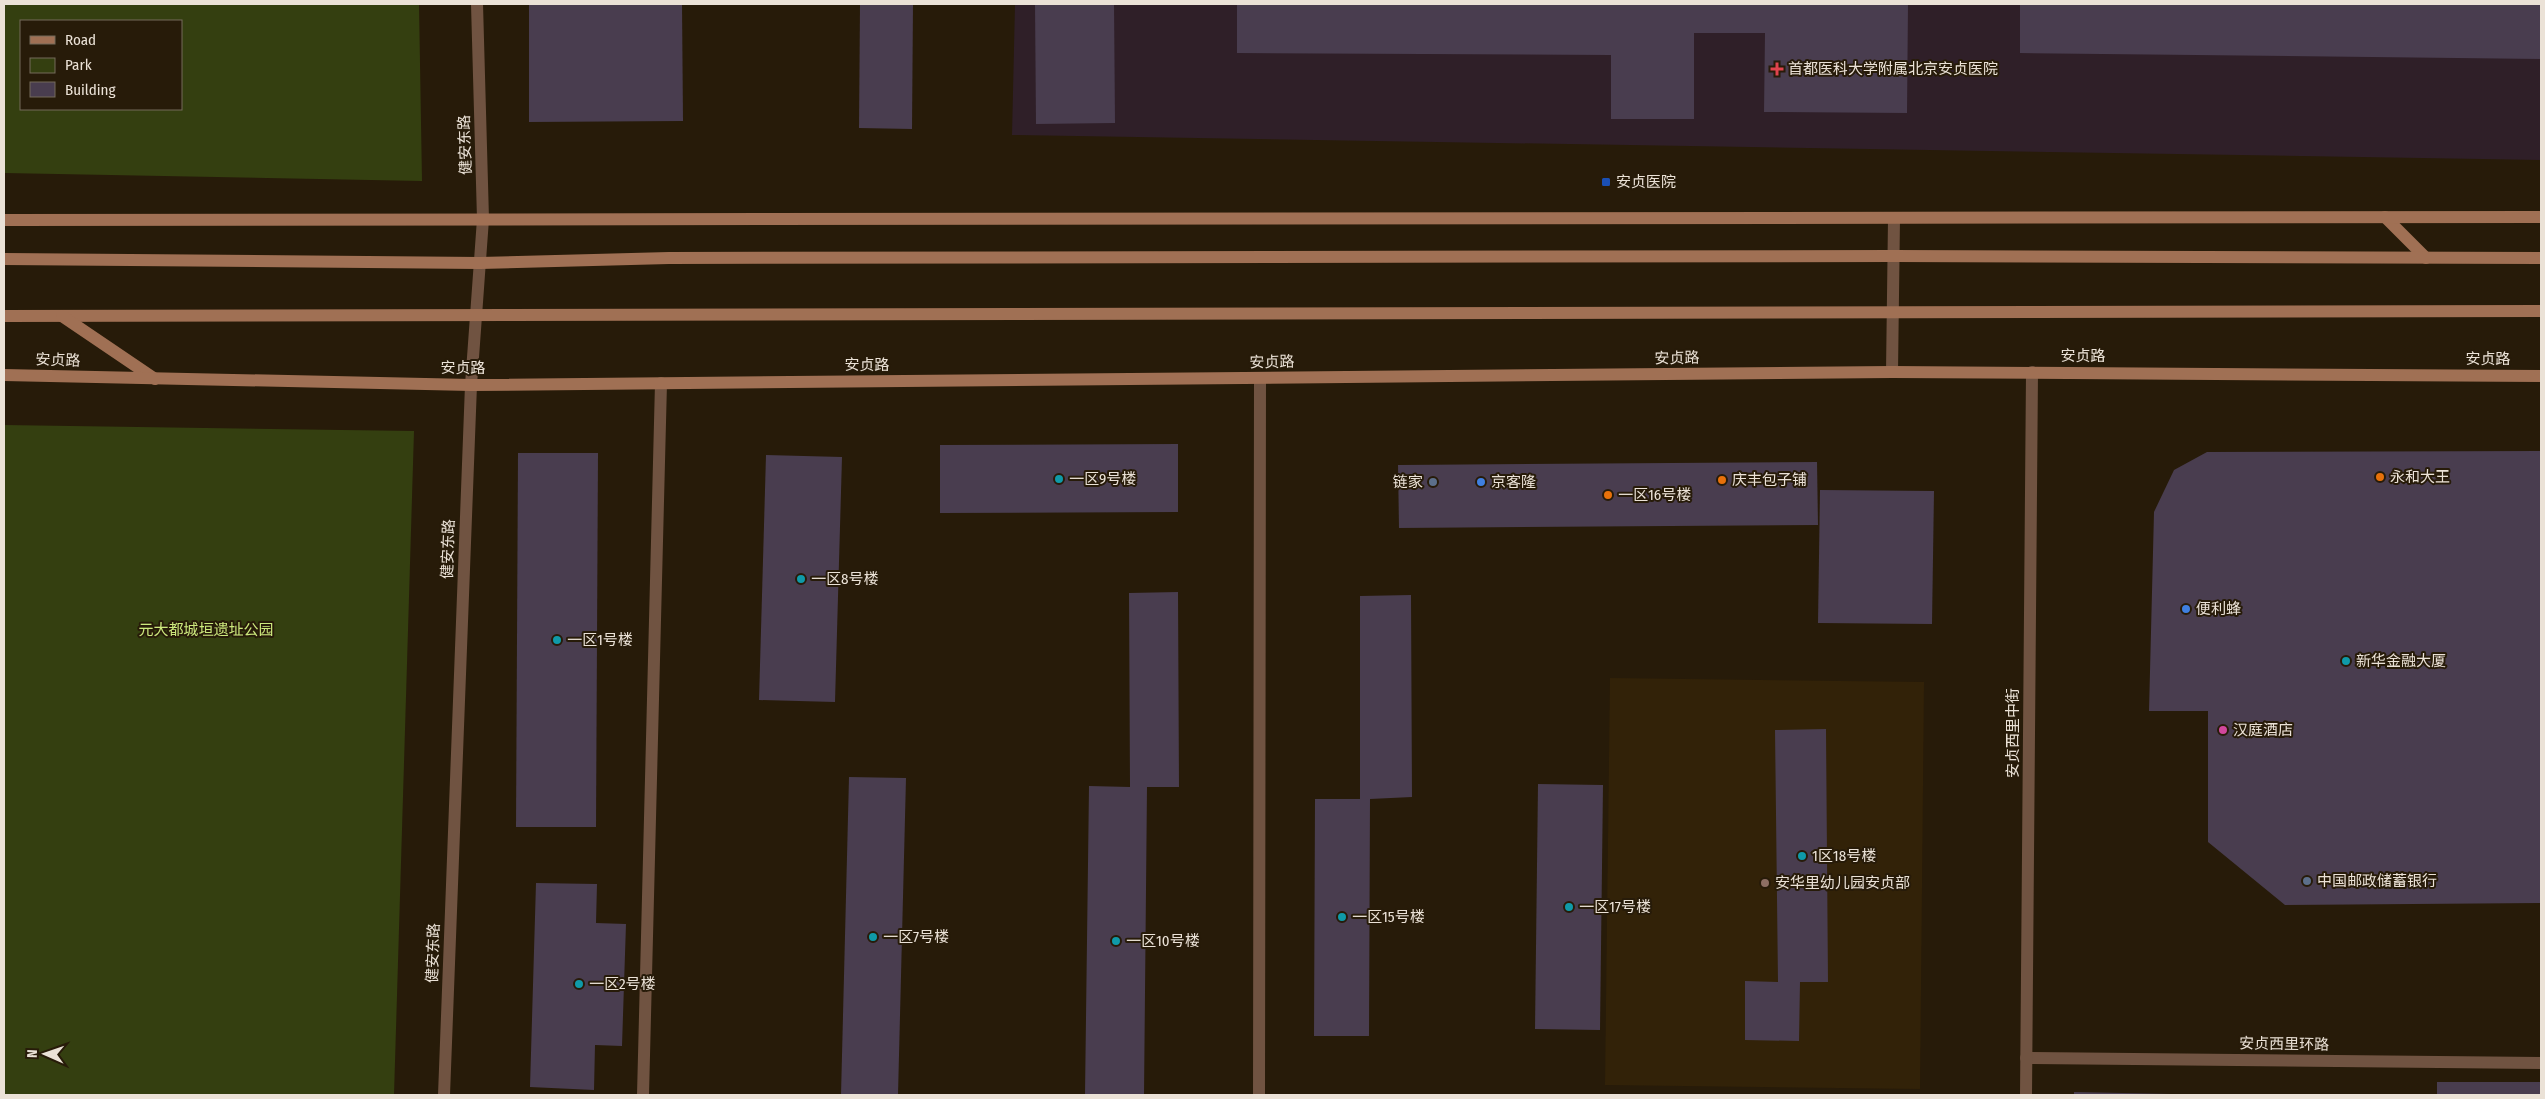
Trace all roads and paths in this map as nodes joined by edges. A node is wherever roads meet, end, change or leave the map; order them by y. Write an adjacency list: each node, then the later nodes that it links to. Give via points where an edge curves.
1 (477, 4): 4 (street, 健安东路)
2 (2385, 217): 3 (street); 5 (street); 8 (street)
3 (2541, 217)
4 (483, 219): 5 (street); 6 (street); 11 (street, 健安东路)
5 (1894, 219): 7 (street)
6 (4, 220)
7 (1893, 256): 8 (street); 11 (street, via 678,258); 13 (street)
8 (2426, 258): 9 (street)
9 (2541, 258)
10 (4, 259): 11 (street)
11 (480, 263): 14 (street, 健安东路)
12 (2541, 312): 13 (street)
13 (1892, 313): 14 (street); 17 (street)
14 (476, 314): 16 (street); 24 (street, 健安东路)
15 (4, 316): 16 (street)
16 (62, 316): 21 (street)
17 (1892, 372): 18 (street, 安贞路); 22 (street, 安贞路)
18 (2032, 372): 19 (street, 安贞路); 25 (street, 安贞西里中街)
19 (2539, 373)
20 (4, 374): 21 (street, 安贞路)
21 (155, 379): 24 (street, 安贞路)
22 (1260, 379): 23 (street, 安贞路); 29 (street)
23 (662, 383): 24 (street, 安贞路); 28 (street)
24 (470, 385): 27 (street, 健安东路)
25 (2026, 1058): 26 (street, 安贞西里环路); 30 (street, 安贞西里中街)
26 (2541, 1063)
27 (444, 1095)
28 (643, 1095)
29 (1258, 1095)
30 (2026, 1095)

